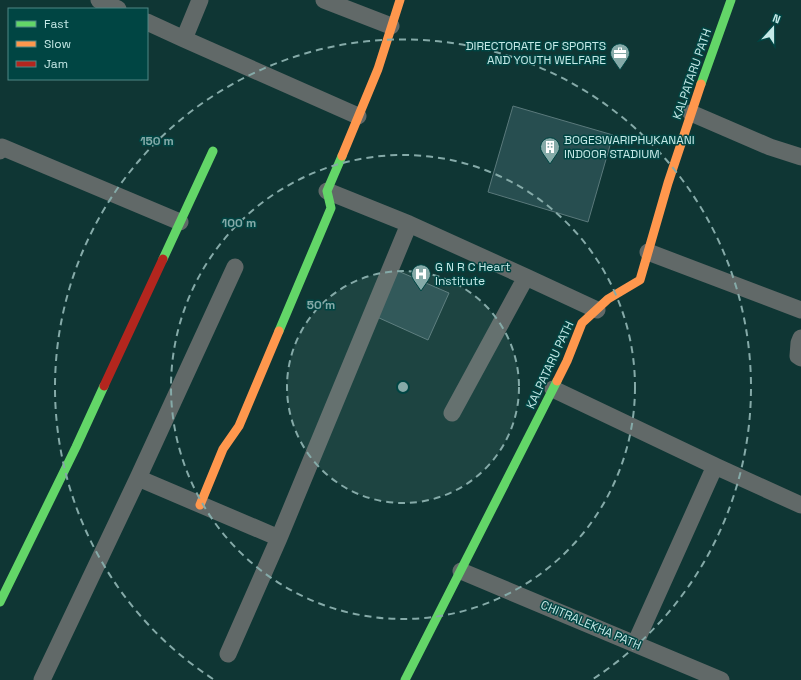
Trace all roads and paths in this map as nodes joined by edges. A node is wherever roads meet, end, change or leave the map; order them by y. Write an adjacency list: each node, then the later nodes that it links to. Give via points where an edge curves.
1 (99, 0): 6 (street)
2 (200, 0): 9 (street)
3 (324, 0): 8 (street)
4 (400, 0): 8 (street)
5 (731, 0): 10 (street, KALPATARU PATH)
6 (116, 8)
7 (148, 22): 9 (street)
8 (391, 26): 11 (street, via 378,69)
9 (184, 39): 11 (street)
10 (691, 114): 14 (street); 18 (street, KALPATARU PATH)
11 (358, 116): 15 (street)
12 (0, 151): 16 (street, via 2,147)
13 (212, 151): 16 (street)
14 (801, 157)
15 (327, 191): 17 (street); 29 (street, via 331,208 239,426 223,449)
16 (180, 222): 33 (street, via 76,447)
17 (409, 224): 20 (street); 31 (street)
18 (648, 252): 21 (street, KALPATARU PATH, via 640,280 608,299); 22 (street)
19 (235, 267): 28 (street)
20 (526, 277): 21 (street); 26 (street)
21 (597, 310): 25 (street, KALPATARU PATH, via 582,323)
22 (801, 310)
23 (801, 338): 24 (street, via 798,356)
24 (801, 358)
25 (553, 389): 27 (street); 32 (street, KALPATARU PATH)
26 (452, 413)
27 (716, 466): 30 (street); 34 (street)
28 (138, 478): 29 (street); 36 (street)
29 (200, 505): 31 (street)
30 (801, 505)
31 (279, 538): 35 (street)
32 (461, 571): 34 (street, CHITRALEKHA PATH); 37 (street, KALPATARU PATH)
33 (0, 602)
34 (635, 644): 38 (street, CHITRALEKHA PATH)
35 (228, 654)
36 (42, 680)
37 (405, 680)
38 (721, 680)

